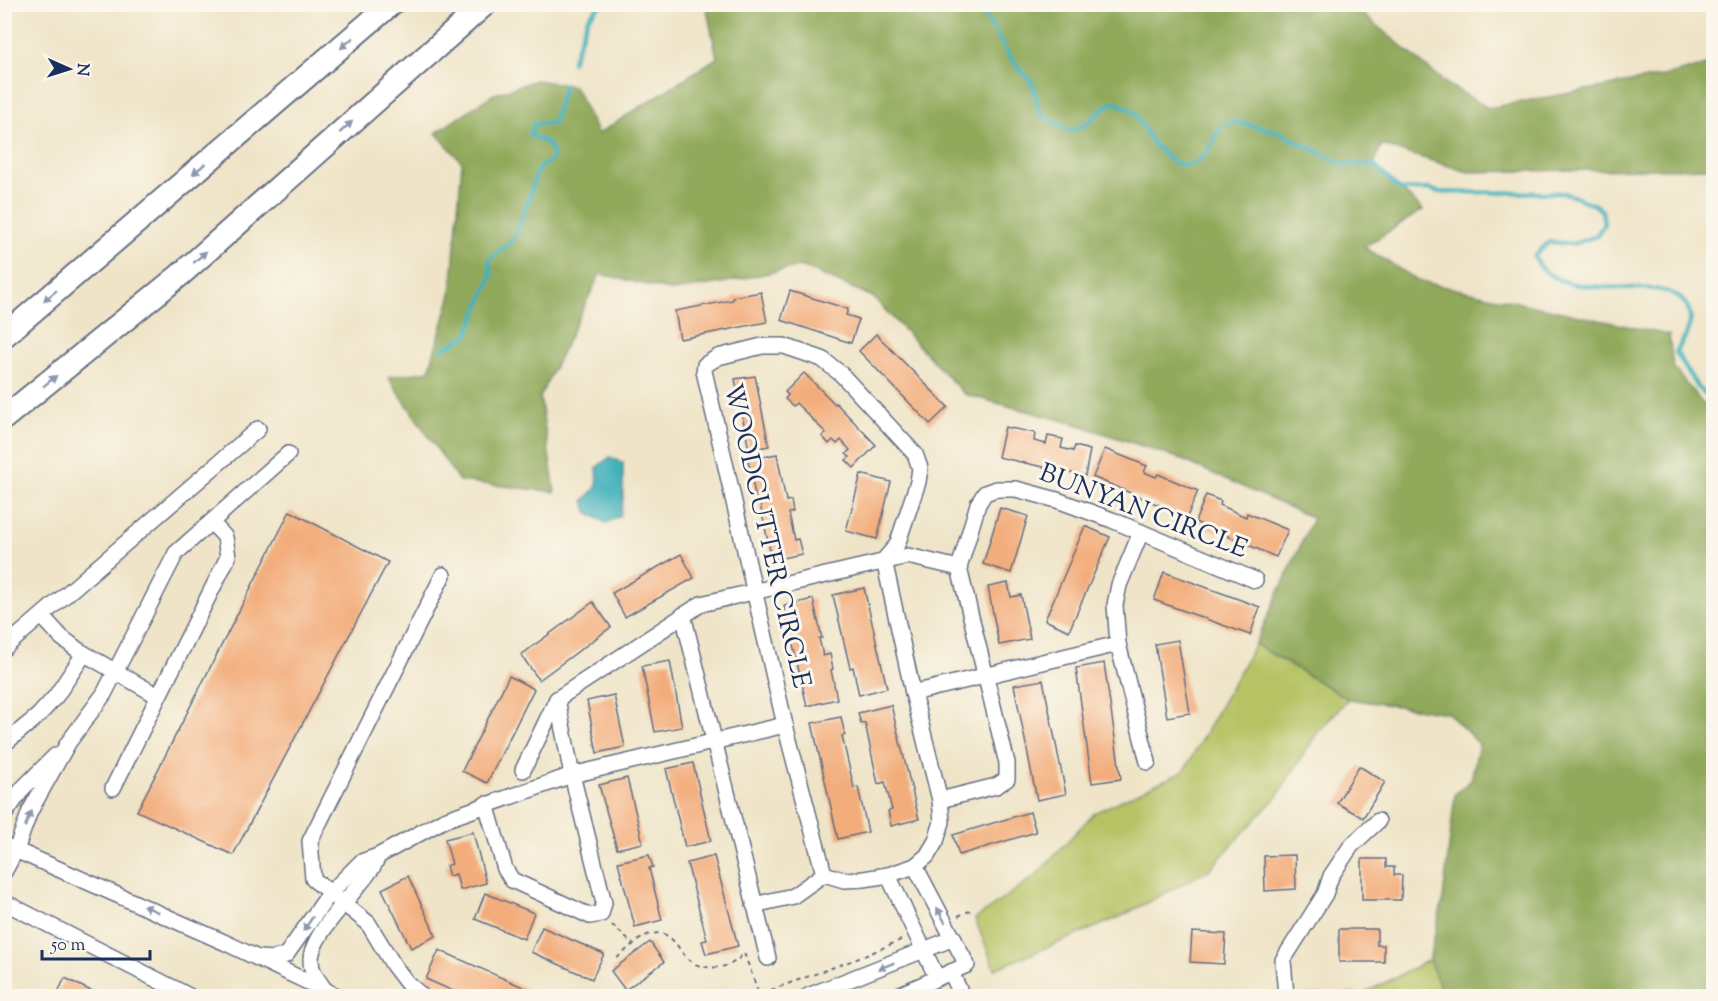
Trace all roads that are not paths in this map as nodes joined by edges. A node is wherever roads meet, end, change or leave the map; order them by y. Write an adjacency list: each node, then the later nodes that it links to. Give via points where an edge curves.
1 (391, 4): 3 (highway, one-way to 3)
2 (485, 4): 4 (highway, one-way to 2, via 180,275)
3 (4, 336)
4 (4, 418)
5 (258, 429): 15 (street)
6 (288, 454): 7 (street)
7 (212, 523): 19 (street, via 176,553); 22 (street, via 225,537 228,556)
8 (1141, 532): 10 (street, BUNYAN CIRCLE, via 1057,500 1016,489 996,489 985,493 978,504); 12 (street, BUNYAN CIRCLE); 16 (street, via 1115,604)
9 (884, 560): 10 (street, via 908,556); 13 (street); 13 (street, WOODCUTTER CIRCLE, via 897,545 918,482 920,468 915,454 841,374 822,359 784,346 762,346 718,357 705,365 704,371); 21 (street)
10 (959, 568): 20 (street)
11 (443, 575): 42 (street, via 310,841 313,879)
12 (1256, 580)
13 (753, 591): 14 (street, via 701,604); 24 (street, WOODCUTTER CIRCLE)
14 (683, 615): 23 (street); 25 (street)
15 (42, 616): 17 (street); 18 (street)
16 (1118, 644): 20 (street); 28 (street)
17 (4, 648)
18 (84, 654): 19 (street); 27 (street, via 50,703)
19 (115, 671): 22 (street); 26 (street, via 104,694)
20 (986, 676): 21 (street); 32 (street, via 1007,764 1006,779 996,786)
21 (913, 693): 32 (street)
22 (159, 696): 31 (street)
23 (557, 699): 29 (street); 30 (street)
24 (785, 725): 25 (street); 40 (street, WOODCUTTER CIRCLE)
25 (714, 741): 30 (street); 45 (street)
26 (68, 743): 34 (street, via 23,788); 36 (street, one-way to 26)
27 (4, 744)
28 (1148, 762)
29 (523, 770)
30 (572, 775): 33 (street); 33 (street, via 604,903 601,914 590,916 512,880 505,869)
31 (113, 788)
32 (940, 800): 38 (street, via 942,822 936,841)
33 (486, 804): 37 (street, via 444,820)
34 (4, 815)
35 (1378, 821): 57 (street, via 1351,846 1283,960)
36 (10, 847): 39 (street); 48 (street, one-way to 36)
37 (378, 856): 42 (street, via 361,862); 44 (street, via 370,872)
38 (915, 866): 41 (street); 46 (street, one-way to 38)
39 (4, 872)
40 (824, 874): 41 (street, via 844,880); 45 (street, via 793,896)
41 (888, 875): 47 (street)
42 (330, 893): 44 (street); 48 (street, one-way to 48, via 286,955)
43 (4, 902): 52 (street)
44 (342, 903): 51 (street, via 310,958 312,972); 53 (street, via 368,923 394,966)
45 (754, 905): 49 (street)
46 (954, 938): 47 (street); 50 (street, via 968,965)
47 (925, 950): 50 (street); 54 (street, one-way to 54)
48 (259, 958): 51 (street)
49 (768, 958)
50 (944, 975): 55 (street); 56 (street)
51 (331, 994)
52 (189, 996)
53 (422, 996)
54 (808, 996)
55 (896, 996)
56 (962, 996)
57 (1286, 996)

